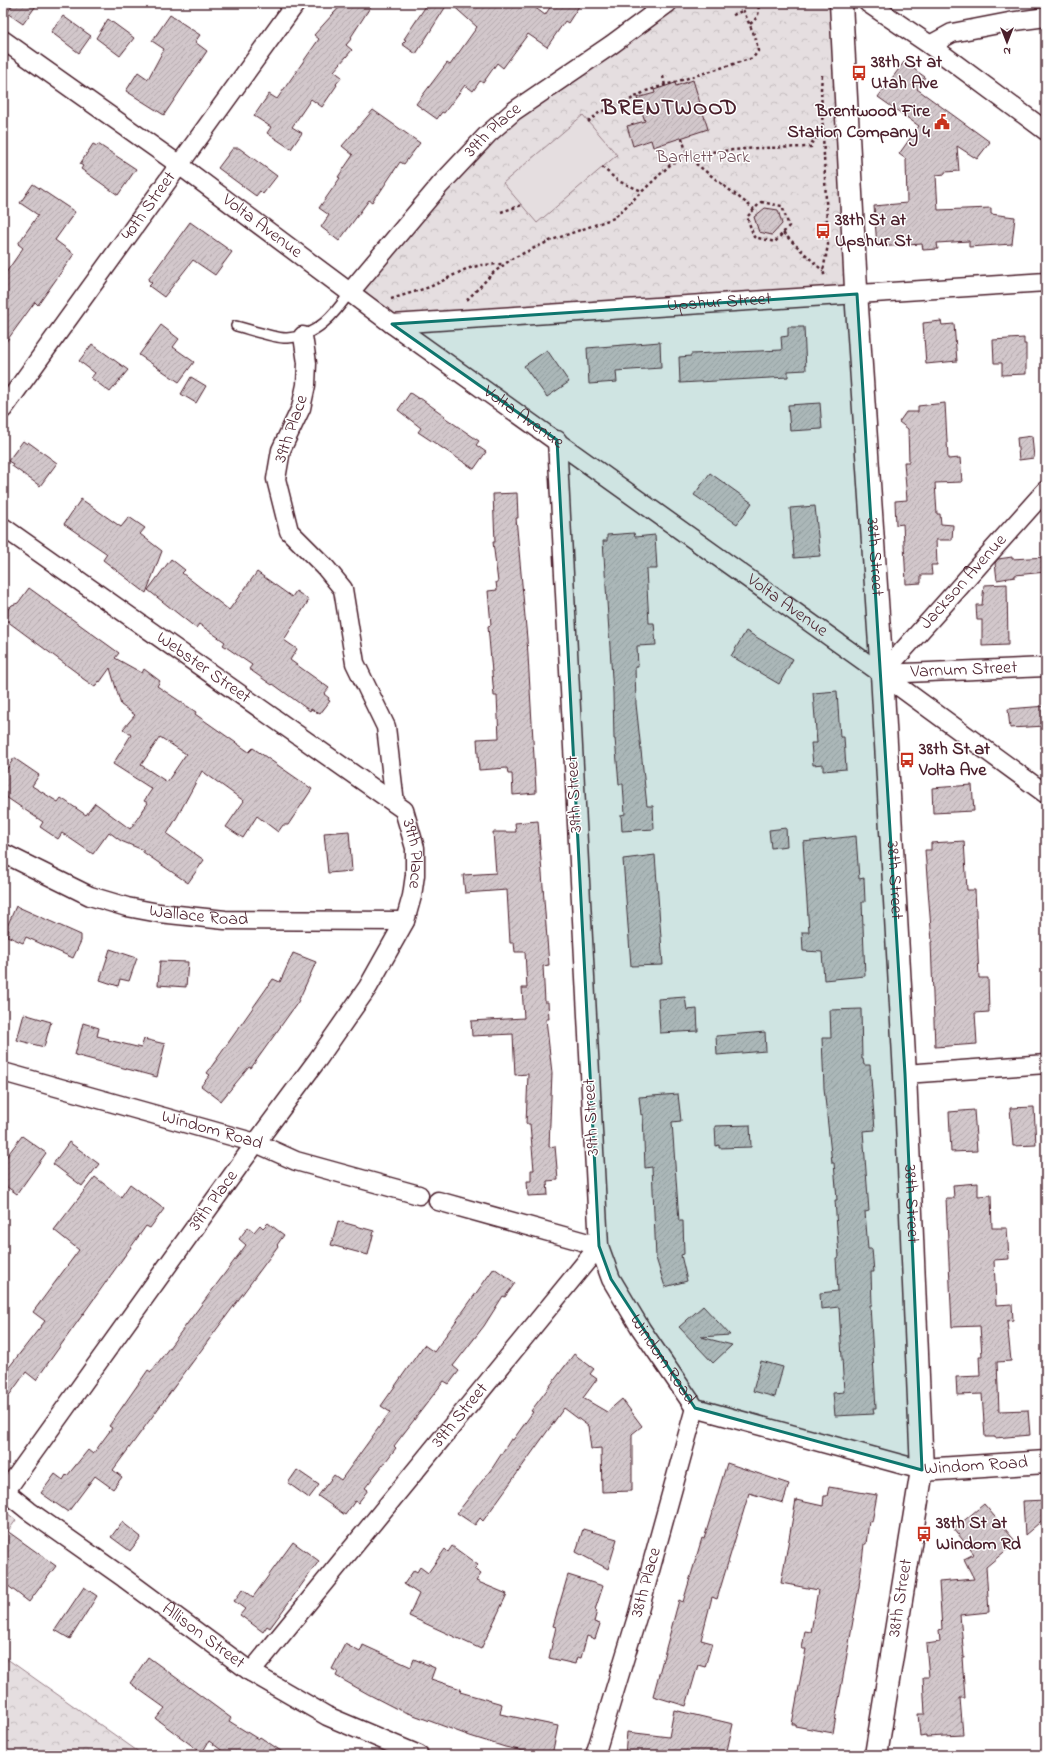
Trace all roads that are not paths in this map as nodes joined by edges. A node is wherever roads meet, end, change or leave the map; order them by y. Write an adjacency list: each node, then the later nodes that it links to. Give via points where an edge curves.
1 (296, 3): 9 (street, 40th Street)
2 (668, 3): 11 (street, 39th Place, via 514,111 488,134 440,185)
3 (842, 3): 12 (main road, 38th Street)
4 (868, 3): 7 (street)
5 (1046, 17): 7 (street, via 952,33)
6 (3, 40): 9 (street, Volta Avenue)
7 (930, 45): 8 (street)
8 (1046, 131)
9 (178, 164): 11 (street, Volta Avenue); 16 (street, 40th Street)
10 (1046, 282): 12 (street, Upshur Street)
11 (350, 292): 13 (street, Volta Avenue); 15 (lane, via 336,312)
12 (857, 294): 13 (street, Upshur Street); 21 (main road, 38th Street)
13 (392, 324): 17 (street, Volta Avenue)
14 (236, 326): 15 (lane, via 286,338)
15 (303, 336): 23 (street, 39th Place, via 307,363 306,385 301,408 281,450 276,479 289,532 325,567 343,589 355,663 386,727)
16 (3, 409)
17 (557, 440): 21 (street, Volta Avenue); 32 (street, 39th Street)
18 (1046, 490): 21 (street, Jackson Avenue)
19 (3, 527): 23 (street, Webster Street)
20 (1046, 667): 21 (street, Varnum Street)
21 (882, 674): 22 (street, Volta Avenue); 28 (main road, 38th Street)
22 (1046, 794)
23 (400, 806): 25 (street, 39th Place, via 415,848 415,875)
24 (3, 853): 25 (street, Wallace Road, via 90,896 159,913 225,920)
25 (405, 921): 29 (street, 39th Place, via 368,987)
26 (1046, 1064): 28 (street)
27 (3, 1072): 29 (street, Windom Road)
28 (905, 1074): 35 (main road, 38th Street)
29 (256, 1143): 30 (street, Windom Road, via 296,1161); 36 (street, 39th Place)
30 (419, 1195)
31 (438, 1201): 32 (street)
32 (599, 1246): 33 (street, Windom Road, via 615,1285 641,1329); 37 (street, 39th Street)
33 (695, 1408): 35 (street, Windom Road); 39 (street, 38th Place, via 638,1614)
34 (1046, 1462): 35 (main road, Windom Road)
35 (922, 1470): 40 (main road, 38th Street)
36 (4, 1491): 37 (street, Allison Street)
37 (251, 1672): 38 (street, Allison Street, via 327,1716)
38 (420, 1755)
39 (595, 1755)
40 (876, 1755)

